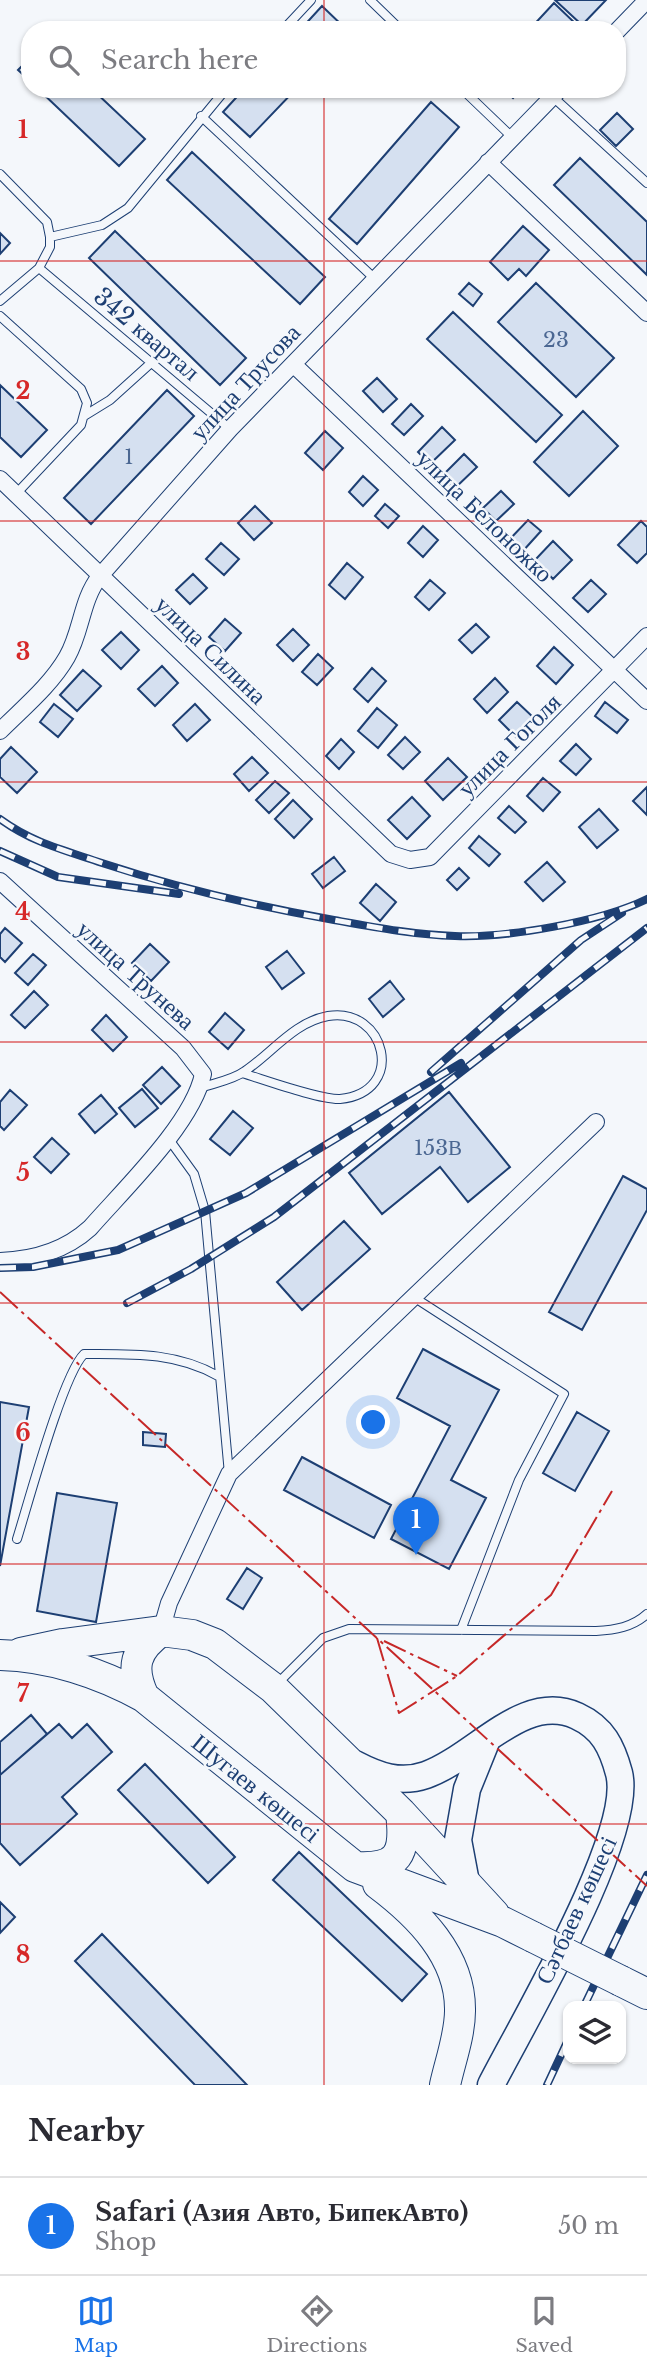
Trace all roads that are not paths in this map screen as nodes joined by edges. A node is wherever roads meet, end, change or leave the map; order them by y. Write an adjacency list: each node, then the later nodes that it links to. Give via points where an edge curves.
1 (311, 0): 4 (lane)
2 (370, 0): 5 (lane)
3 (647, 0): 6 (street)
4 (291, 21)
5 (392, 21)
6 (626, 22)
7 (218, 98): 11 (lane)
8 (471, 98): 12 (lane)
9 (552, 98): 12 (street, улица Трусова)
10 (562, 98): 15 (lane)
11 (201, 116): 16 (lane, via 128,208 102,225); 18 (lane)
12 (512, 137): 13 (street, улица Трусова)
13 (488, 162): 18 (street, улица Трусова); 20 (street)
14 (0, 174): 16 (lane, via 47,222)
15 (647, 183)
16 (50, 237): 17 (lane)
17 (39, 268): 19 (lane); 22 (lane, 342 квартал)
18 (375, 279): 23 (street, улица Трусова)
19 (0, 302)
20 (647, 313)
21 (0, 316): 24 (lane, via 81,389 87,404)
22 (151, 363): 24 (lane, via 110,400); 25 (lane, 342 квартал)
23 (293, 364): 25 (street, улица Трусова); 30 (street, улица Белоножко)
24 (84, 416): 27 (lane, via 75,433)
25 (230, 429): 28 (street, улица Трусова)
26 (0, 479): 27 (street, улица Силина)
27 (16, 495): 28 (street, улица Силина)
28 (100, 576): 32 (street, улица Трусова, via 90,589 68,656); 33 (street, улица Силина)
29 (647, 636): 30 (street, улица Гоголя)
30 (614, 671): 31 (street, улица Белоножко); 33 (street, улица Гоголя, via 430,857 410,860)
31 (647, 701)
32 (0, 731)
33 (391, 854)
34 (0, 881): 36 (street, улица Трунева, via 183,1048 203,1073)
35 (243, 1073): 35 (lane, via 301,1026 329,1016 359,1021 380,1046 382,1070 372,1089 355,1096 337,1099); 36 (lane)
36 (200, 1088): 38 (street)
37 (596, 1122): 40 (street)
38 (168, 1137): 39 (street, via 74,1242 31,1258); 41 (lane, via 194,1174 205,1211)
39 (3, 1261)
40 (412, 1296): 42 (street); 45 (lane, via 564,1394 519,1480)
41 (218, 1376): 42 (lane); 43 (lane, via 182,1359 84,1354 66,1388)
42 (229, 1474): 46 (street, via 169,1603)
43 (17, 1539)
44 (647, 1614): 45 (lane, via 629,1625 607,1630)
45 (461, 1630): 48 (lane, via 349,1629 323,1638)
46 (162, 1631): 47 (highway, Шугаев көшесі); 48 (highway, Шугаев көшесі, via 215,1644); 49 (highway, via 144,1644 139,1655 135,1678)
47 (5, 1655): 49 (highway, Шугаев көшесі, via 87,1670)
48 (273, 1688): 51 (highway, Шугаев көшесі)
49 (144, 1697): 53 (highway, Шугаев көшесі)
50 (486, 1742): 51 (main road, Сәтбаев көшесі, via 424,1775 383,1779); 54 (main road, via 467,1789 458,1840); 58 (main road, Сәтбаев көшесі, via 522,1716 548,1709 570,1713 591,1722 601,1733 613,1751 620,1780 615,1829 597,1877)
51 (344, 1759): 52 (highway, Шугаев көшесі)
52 (401, 1813): 53 (highway, via 404,1840 397,1857 382,1868); 54 (highway, Шугаев көшесі)
53 (355, 1867): 55 (highway, Шугаев көшесі); 57 (highway, via 428,1928 455,1979 460,2011)
54 (467, 1888): 55 (highway, Шугаев көшесі)
55 (503, 1922): 56 (highway, Шугаев көшесі, bridge)
56 (634, 1988)
57 (445, 2085)
58 (491, 2085)

